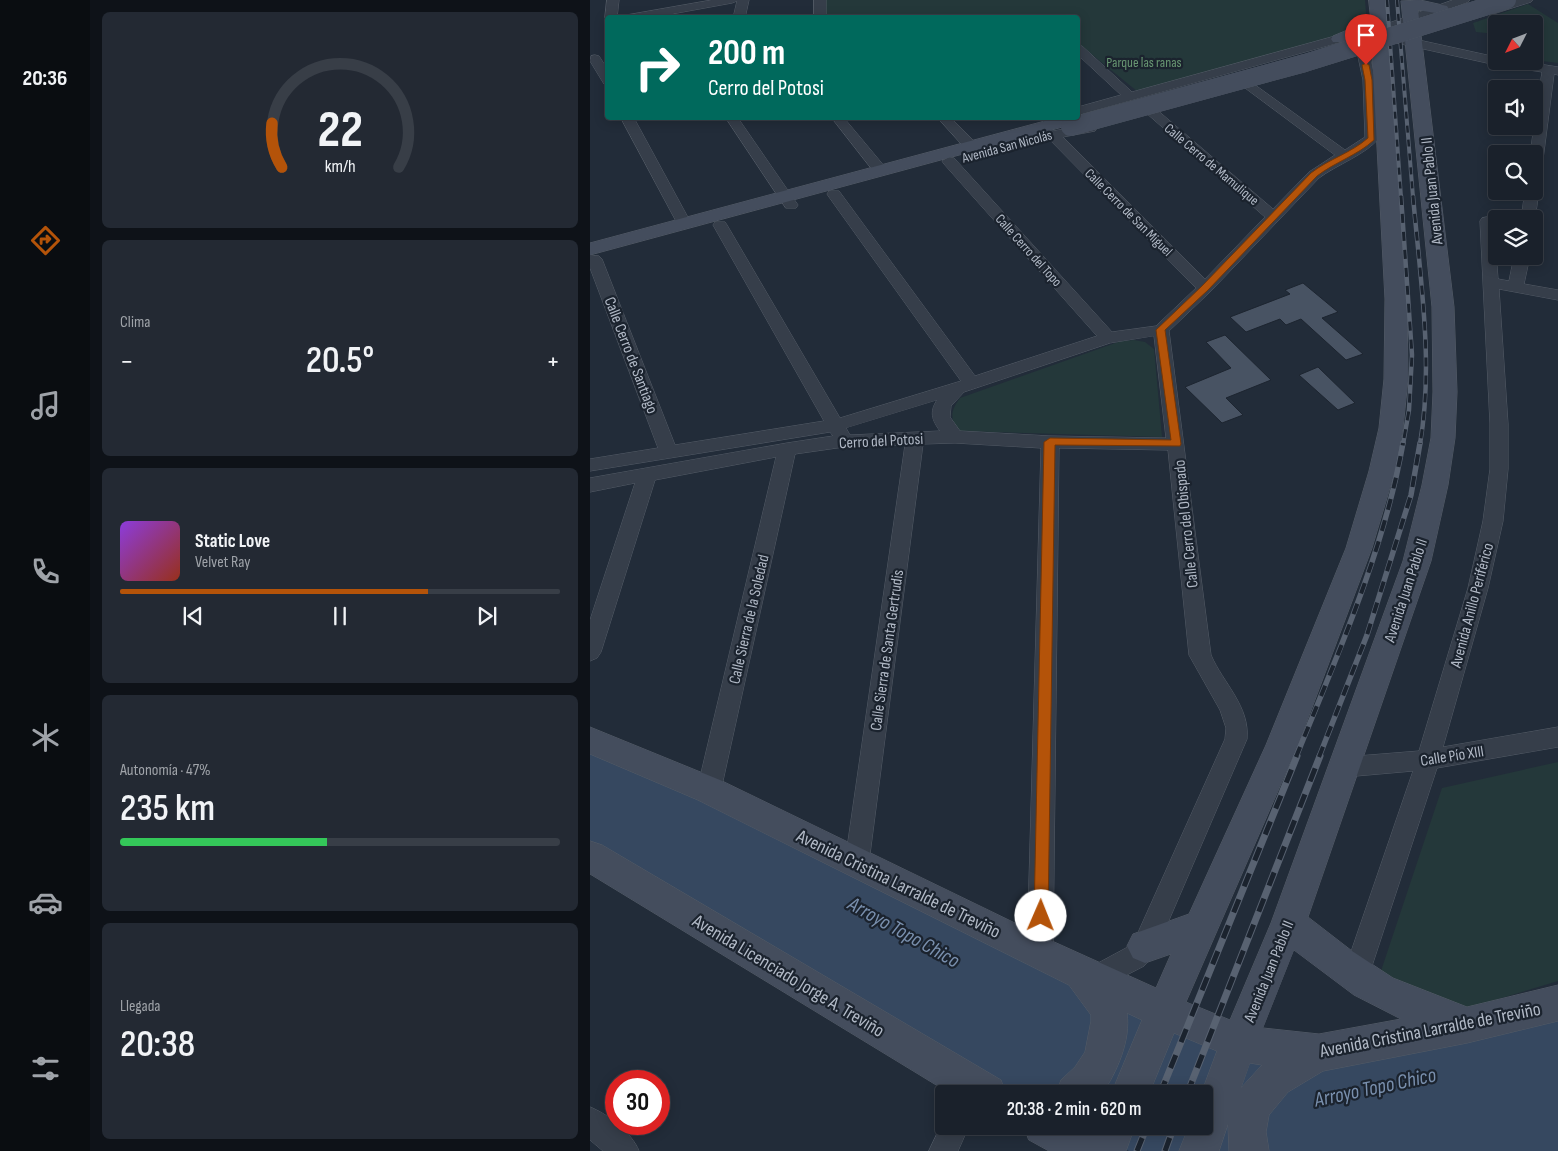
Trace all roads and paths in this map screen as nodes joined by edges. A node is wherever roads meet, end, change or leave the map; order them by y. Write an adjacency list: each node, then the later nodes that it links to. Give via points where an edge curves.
1 (613, 0): 9 (street)
2 (732, 0): 10 (street)
3 (742, 0): 11 (street)
4 (820, 0): 12 (street)
5 (1464, 0): 13 (street)
6 (1485, 0): 26 (main road, Avenida San Nicolás, via 1280,62)
7 (1507, 0): 27 (main road, Avenida San Nicolás, bridge, via 1304,63)
8 (1526, 0): 14 (street)
9 (611, 15)
10 (644, 15)
11 (740, 15)
12 (820, 15)
13 (1401, 24): 14 (street); 14 (street, via 1430,16); 15 (street); 15 (main road, via 1368,27); 17 (street); 22 (street); 35 (street, via 1369,80 1372,138 1364,146); 67 (main road, Avenida Juan Pablo II, via 1443,307 1446,392 1443,438 1417,561); 72 (main road, via 1396,379 1385,458 1359,548 1336,610 1282,745)
14 (1444, 31): 17 (street)
15 (1345, 38): 23 (street)
16 (1080, 51): 23 (street)
17 (1477, 57): 19 (street)
18 (598, 59): 21 (street)
19 (1488, 59)
20 (1553, 71): 33 (street)
21 (605, 74)
22 (1247, 85): 24 (street); 35 (street)
23 (1130, 97): 25 (street)
24 (1151, 112): 32 (street, via 1074,132); 40 (street, Calle Cerro de Mamulique)
25 (1080, 115)
26 (1080, 117)
27 (1080, 117)
28 (628, 120): 42 (street)
29 (733, 120): 39 (street)
30 (840, 120): 37 (street)
31 (946, 120): 34 (street)
32 (1064, 121): 34 (main road, Avenida San Nicolás); 36 (main road, Avenida San Nicolás); 48 (street, Calle Cerro de San Miguel)
33 (1539, 145)
34 (971, 146): 37 (main road, Avenida San Nicolás)
35 (1343, 155): 40 (street, via 1314,175)
36 (949, 162): 38 (main road, Avenida San Nicolás); 51 (street, Calle Cerro del Topo)
37 (880, 170): 39 (main road, Avenida San Nicolás)
38 (834, 194): 39 (main road, Avenida San Nicolás); 52 (street)
39 (788, 201): 42 (main road, Avenida San Nicolás); 43 (main road, Avenida San Nicolás)
40 (1273, 216): 48 (street)
41 (1487, 221): 46 (street, Avenida Anillo Periférico)
42 (684, 223): 44 (main road, Avenida San Nicolás)
43 (720, 224): 44 (main road, Avenida San Nicolás); 53 (street)
44 (591, 256): 59 (street, Calle Cerro de Santiago)
45 (1520, 265): 47 (street)
46 (1492, 283): 47 (street); 66 (street, Avenida Anillo Periférico, via 1499,424 1499,469 1493,521 1478,588)
47 (1516, 287): 49 (street)
48 (1205, 288): 50 (street)
49 (1558, 295)
50 (1161, 330): 51 (street, Cerro del Potosi); 57 (street, Calle Cerro del Obispado)
51 (1108, 338): 52 (street, Cerro del Potosi)
52 (965, 386): 53 (street, Cerro del Potosi); 55 (street, via 943,402 940,416)
53 (840, 433): 54 (street, Cerro del Potosi); 58 (street, Cerro del Potosi); 59 (street, Cerro del Potosi)
54 (916, 437): 55 (street, Cerro del Potosi); 70 (street, Calle Sierra de Santa Gertrudis)
55 (955, 437): 56 (street, Cerro del Potosi)
56 (1050, 442): 57 (street, Cerro del Potosi); 74 (street)
57 (1176, 444): 73 (street, Calle Cerro del Obispado, via 1200,655 1238,728)
58 (787, 448): 61 (street, Cerro del Potosi); 68 (street, Calle Sierra de la Soledad)
59 (669, 452): 60 (street, Cerro del Potosi)
60 (590, 465)
61 (647, 475): 62 (street, Cerro del Potosi); 63 (street)
62 (590, 485)
63 (590, 652)
64 (1558, 737): 66 (street, Calle Pío XIII)
65 (590, 740): 68 (main road, Avenida Cristina Larralde de Treviño)
66 (1428, 760): 67 (street, Calle Pío XIII); 75 (street, Avenida Anillo Periférico)
67 (1345, 767): 71 (main road, Avenida Juan Pablo II)
68 (709, 790): 70 (main road, Avenida Cristina Larralde de Treviño)
69 (590, 856): 82 (main road, Avenida Licenciado Jorge A. Treviño)
70 (856, 862): 74 (main road, Avenida Cristina Larralde de Treviño)
71 (1288, 923): 75 (main road); 80 (main road, Avenida Juan Pablo II)
72 (1201, 927): 73 (main road); 78 (main road)
73 (1145, 946): 76 (street, Calle Cerro del Obispado, via 1135,957)
74 (1040, 953): 76 (main road, Avenida Cristina Larralde de Treviño)
75 (1356, 975): 79 (main road, via 1394,997)
76 (1091, 981): 78 (main road, Avenida Cristina Larralde de Treviño); 83 (main road, via 1109,1014 1107,1040 1100,1064)
77 (1558, 1003): 79 (main road, Avenida Cristina Larralde de Treviño)
78 (1162, 1017): 80 (main road, Avenida Cristina Larralde de Treviño); 84 (main road)
79 (1467, 1026): 81 (main road, Avenida Cristina Larralde de Treviño)
80 (1236, 1050): 81 (main road, Avenida Cristina Larralde de Treviño, via 1268,1048); 93 (main road, Avenida Juan Pablo II)
81 (1306, 1060): 94 (main road, via 1261,1091 1251,1106 1246,1127)
82 (968, 1085)
83 (1086, 1085)
84 (1134, 1085)
85 (590, 1121): 90 (street)
86 (951, 1135): 91 (street)
87 (1045, 1135): 92 (main road)
88 (1075, 1135): 89 (main road)
89 (1105, 1143)
90 (625, 1151)
91 (943, 1151)
92 (1052, 1151)
93 (1199, 1151)
94 (1249, 1151)

